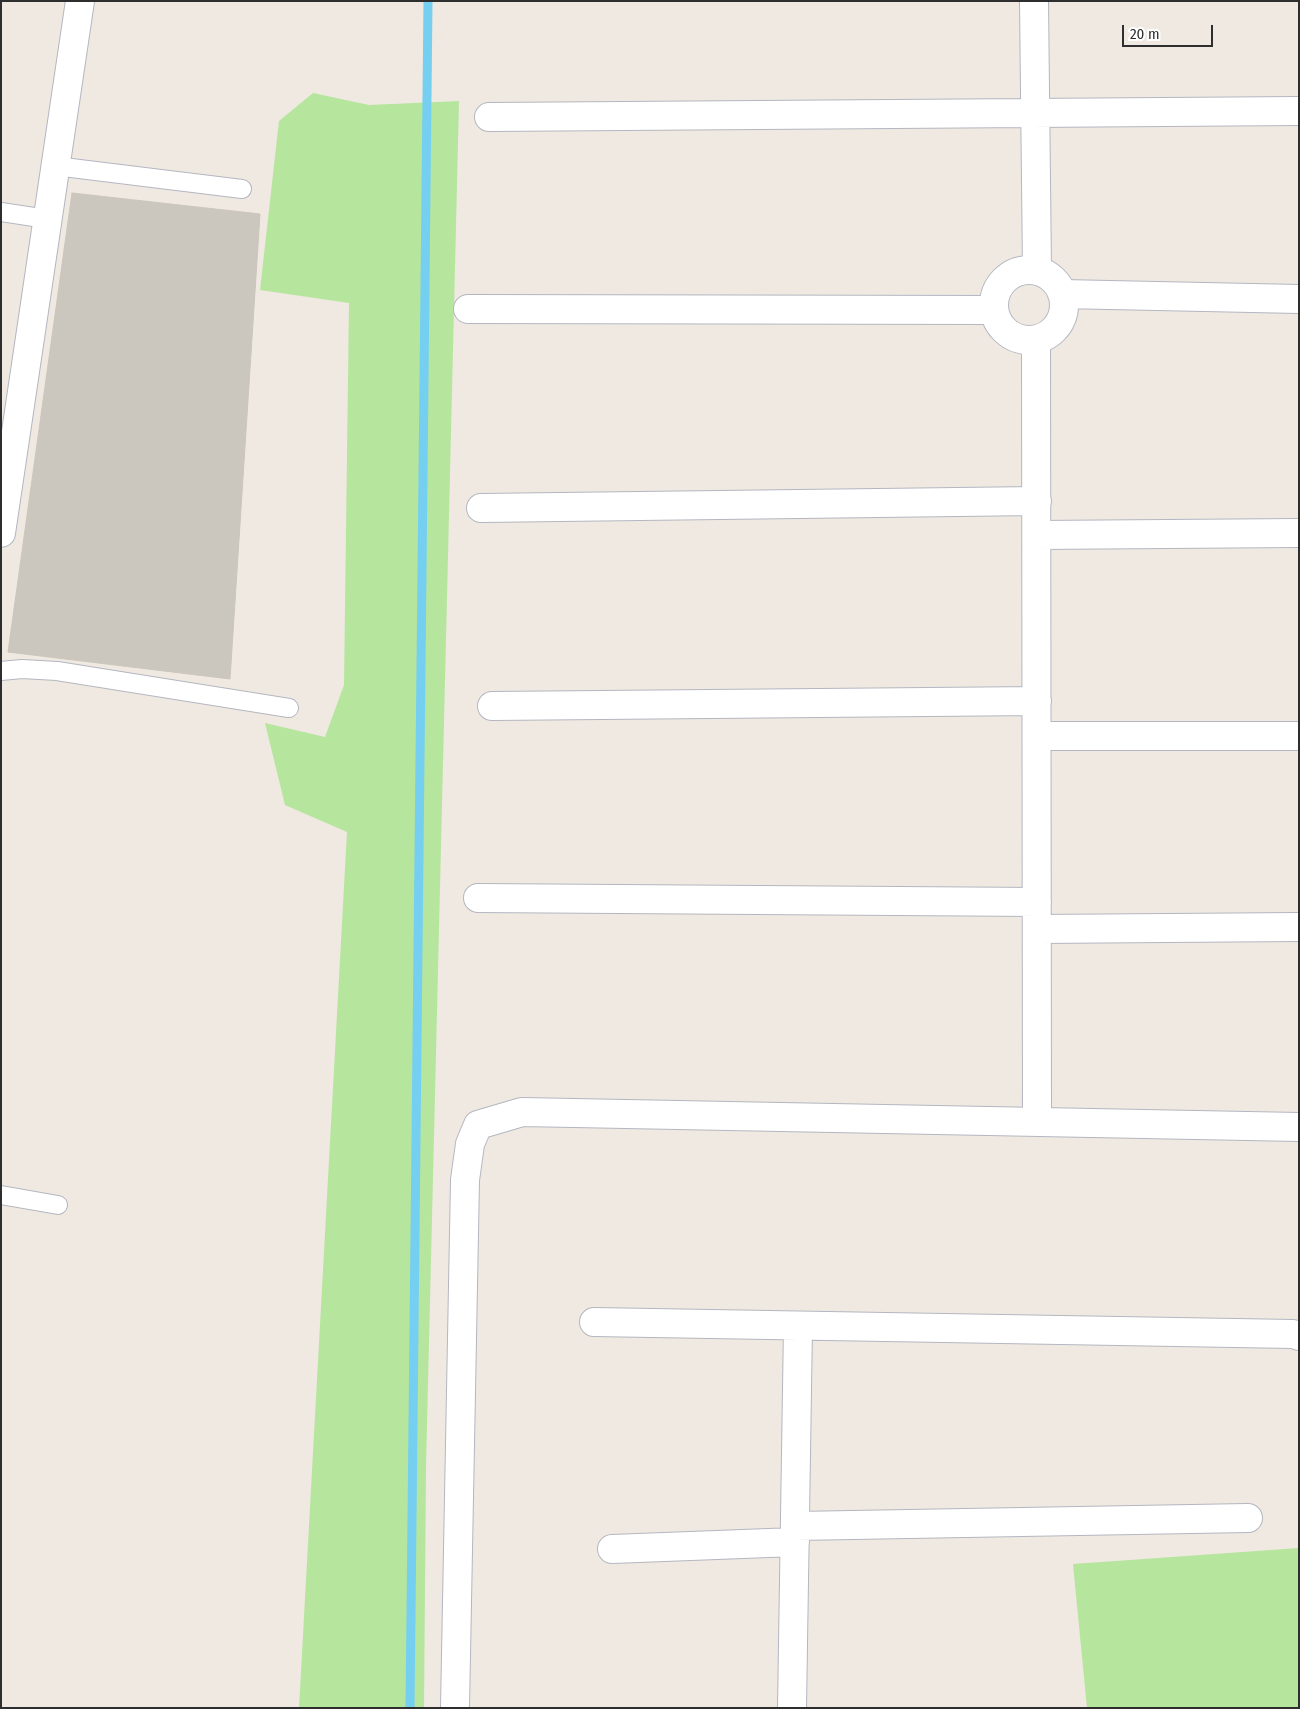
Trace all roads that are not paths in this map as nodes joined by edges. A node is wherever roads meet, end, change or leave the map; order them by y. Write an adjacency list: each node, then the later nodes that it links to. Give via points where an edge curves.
1 (80, 1): 6 (street)
2 (1034, 1): 4 (street)
3 (1299, 111): 4 (street)
4 (1035, 113): 5 (street); 10 (street)
5 (489, 117)
6 (55, 166): 7 (lane); 9 (street)
7 (242, 189)
8 (1, 212): 9 (lane)
9 (47, 219): 18 (street)
10 (1037, 271): 11 (street, via 1057,284); 14 (street, via 1015,272 1005,279 994,298)
11 (1062, 294): 12 (street); 15 (street, via 1062,318 1056,328)
12 (1299, 299)
13 (468, 309): 14 (street)
14 (994, 310): 15 (street, via 1003,330 1012,337)
15 (1036, 340): 16 (street)
16 (1037, 501): 17 (street); 20 (street)
17 (481, 508)
18 (1, 533)
19 (1299, 533): 20 (street)
20 (1037, 535): 22 (street)
21 (1, 671): 24 (lane, via 56,670)
22 (1037, 701): 23 (street); 25 (street)
23 (492, 706)
24 (289, 708)
25 (1037, 736): 26 (street); 28 (street)
26 (1299, 736)
27 (478, 898): 28 (street)
28 (1037, 902): 30 (street)
29 (1299, 927): 30 (street)
30 (1037, 929): 31 (street)
31 (1037, 1122): 32 (street); 41 (street, via 522,1112 478,1124 470,1144 465,1180)
32 (1299, 1127)
33 (1, 1195): 34 (lane)
34 (58, 1205)
35 (594, 1322): 36 (street)
36 (798, 1326): 37 (street); 39 (street)
37 (1299, 1336)
38 (1248, 1518): 39 (street)
39 (796, 1534): 40 (street); 42 (street)
40 (612, 1549)
41 (455, 1708)
42 (792, 1708)

